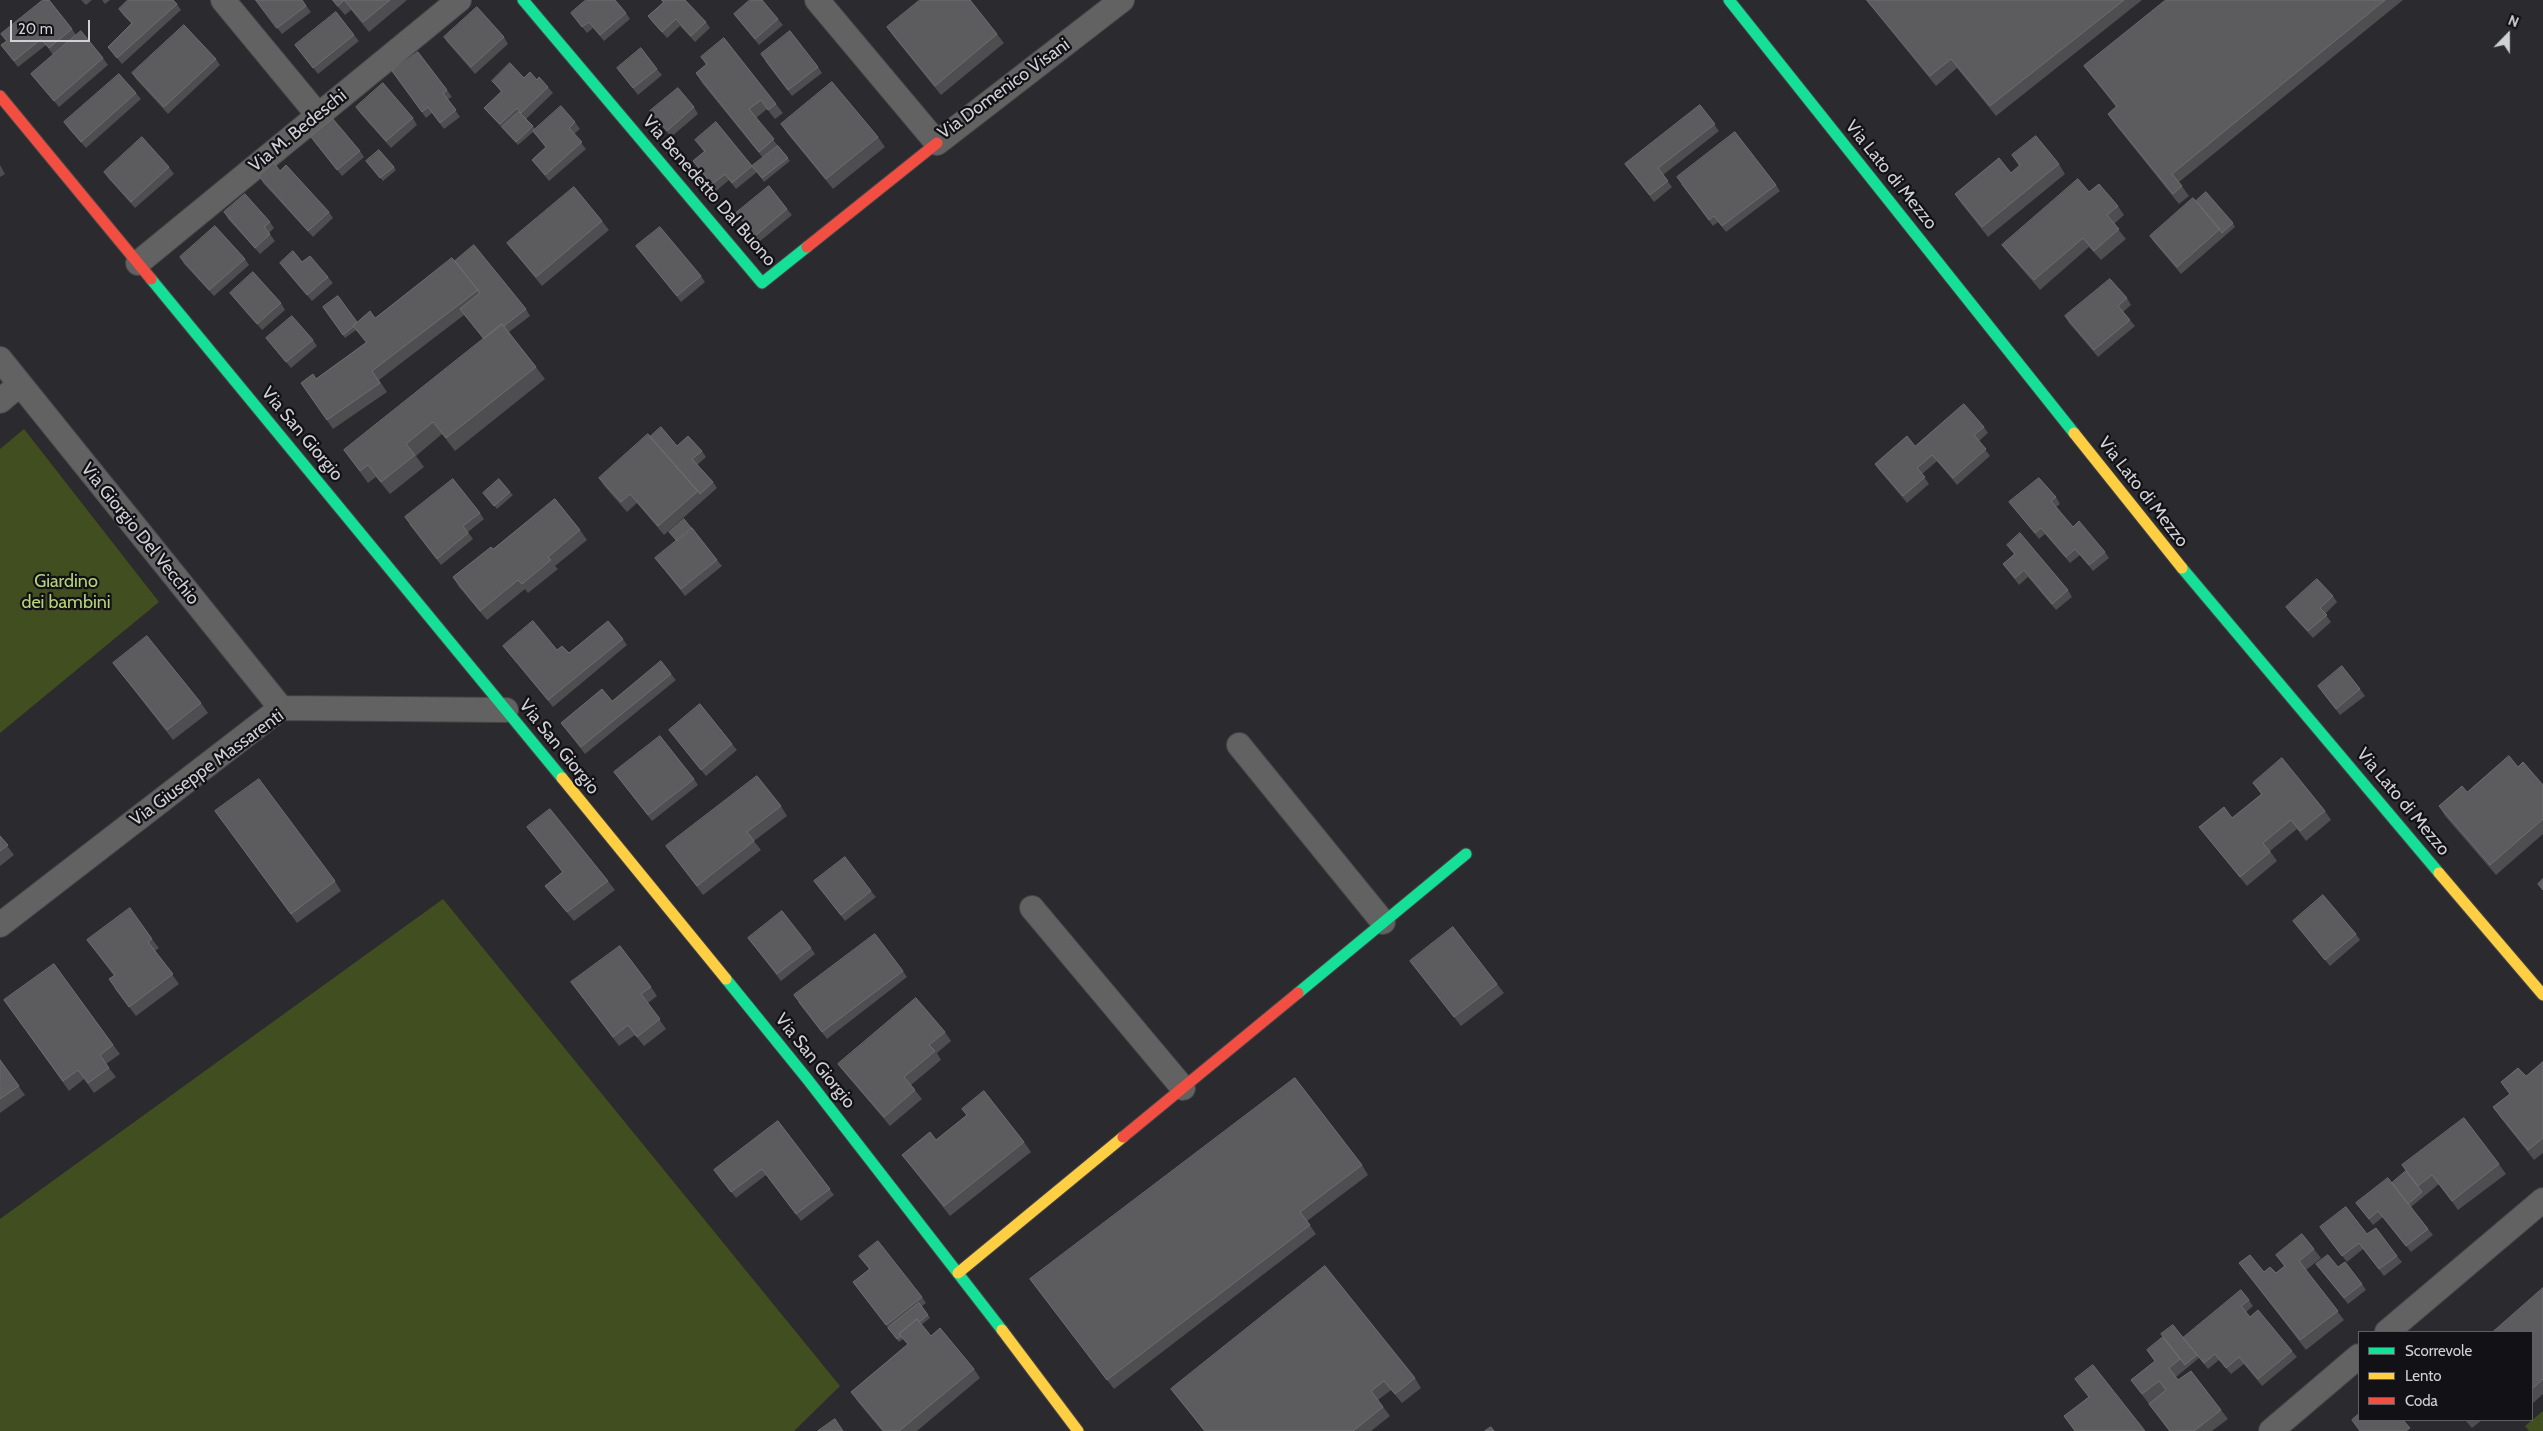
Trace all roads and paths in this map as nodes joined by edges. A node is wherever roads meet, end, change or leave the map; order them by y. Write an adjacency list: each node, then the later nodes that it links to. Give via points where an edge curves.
1 (223, 0): 8 (street)
2 (459, 0): 8 (street, Via M. Bedeschi)
3 (524, 0): 9 (street, Via Benedetto Dal Buono, via 762,283)
4 (817, 0): 9 (street, Via Domenico Visani)
5 (1122, 0): 9 (street, Via Domenico Visani)
6 (1729, 0): 21 (street, Via Lato di Mezzo, via 2192,580)
7 (0, 96): 10 (street, Via San Giorgio)
8 (318, 115): 10 (street, Via M. Bedeschi)
9 (937, 143)
10 (138, 263): 15 (street, Via San Giorgio)
11 (0, 359): 12 (street, Via Giorgio Del Vecchio)
12 (20, 384): 13 (street); 14 (street, Via Giorgio Del Vecchio)
13 (0, 400)
14 (281, 708): 15 (street, Via Giuseppe Massarenti); 20 (street, Via Giuseppe Massarenti)
15 (506, 710): 24 (street, Via San Giorgio, via 808,1080)
16 (1239, 745): 19 (street)
17 (1466, 854): 19 (street)
18 (1032, 908): 22 (street)
19 (1383, 922): 22 (street)
20 (0, 924)
21 (2543, 995)
22 (1183, 1088): 24 (street)
23 (2543, 1200): 25 (street)
24 (958, 1273): 27 (street, Via San Giorgio)
25 (2388, 1331)
26 (2358, 1357): 28 (street)
27 (1078, 1431)
28 (2271, 1431)

